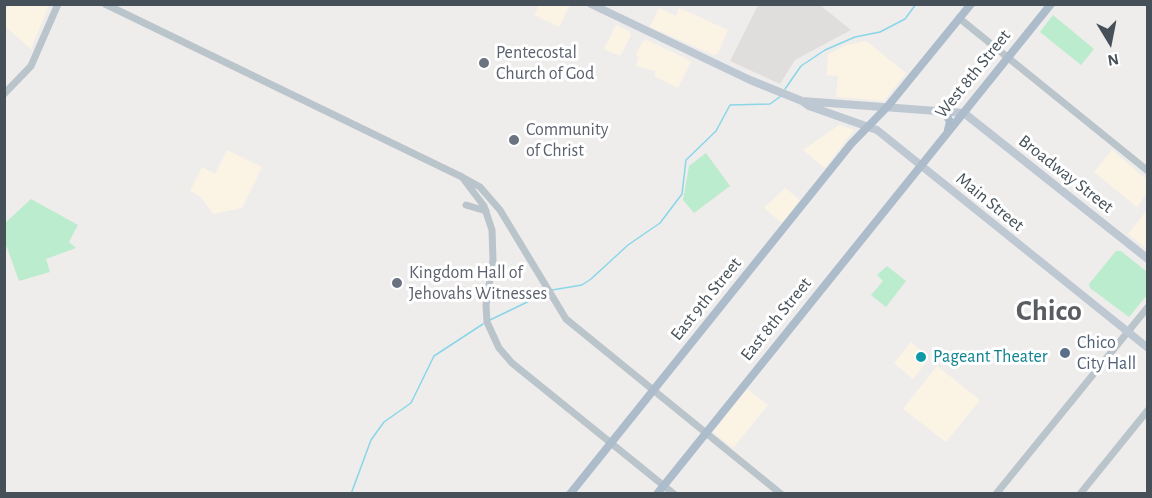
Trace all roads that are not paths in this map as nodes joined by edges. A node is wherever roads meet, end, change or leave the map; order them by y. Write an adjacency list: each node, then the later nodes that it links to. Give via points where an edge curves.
1 (58, 4): 8 (street, via 34,60)
2 (105, 4): 17 (street)
3 (591, 4): 9 (main road, Main Street)
4 (971, 4): 6 (main road, East 9th Street)
5 (1051, 4): 7 (main road, West 8th Street)
6 (959, 18): 7 (street); 10 (main road, East 9th Street)
7 (1008, 58): 12 (main road, West 8th Street); 16 (street)
8 (4, 94)
9 (802, 101): 10 (main road); 13 (main road, Main Street)
10 (888, 106): 11 (main road); 13 (main road, East 9th Street)
11 (945, 112): 12 (main road); 14 (main road, via 950,120)
12 (964, 113): 14 (main road, West 8th Street); 20 (main road, Broadway Street)
13 (868, 126): 15 (main road, Main Street); 24 (main road, East 9th Street)
14 (948, 130): 15 (main road, West 8th Street)
15 (920, 165): 22 (main road, Main Street); 26 (main road, East 8th Street)
16 (1148, 171)
17 (462, 177): 19 (street); 24 (street, via 480,187 500,210 566,319)
18 (466, 205): 19 (street)
19 (486, 211): 27 (street, via 494,247 486,314 499,348 512,363)
20 (1148, 259)
21 (1148, 307): 22 (street)
22 (1127, 332): 23 (main road, Main Street); 33 (street)
23 (1148, 348)
24 (654, 389): 26 (street); 27 (main road, East 9th Street)
25 (1148, 410): 34 (street)
26 (706, 432): 28 (main road, East 8th Street); 32 (street)
27 (611, 443): 28 (street); 29 (main road, East 9th Street)
28 (664, 485): 30 (main road, East 8th Street); 31 (street)
29 (570, 494)
30 (657, 494)
31 (674, 494)
32 (781, 494)
33 (996, 494)
34 (1080, 494)

